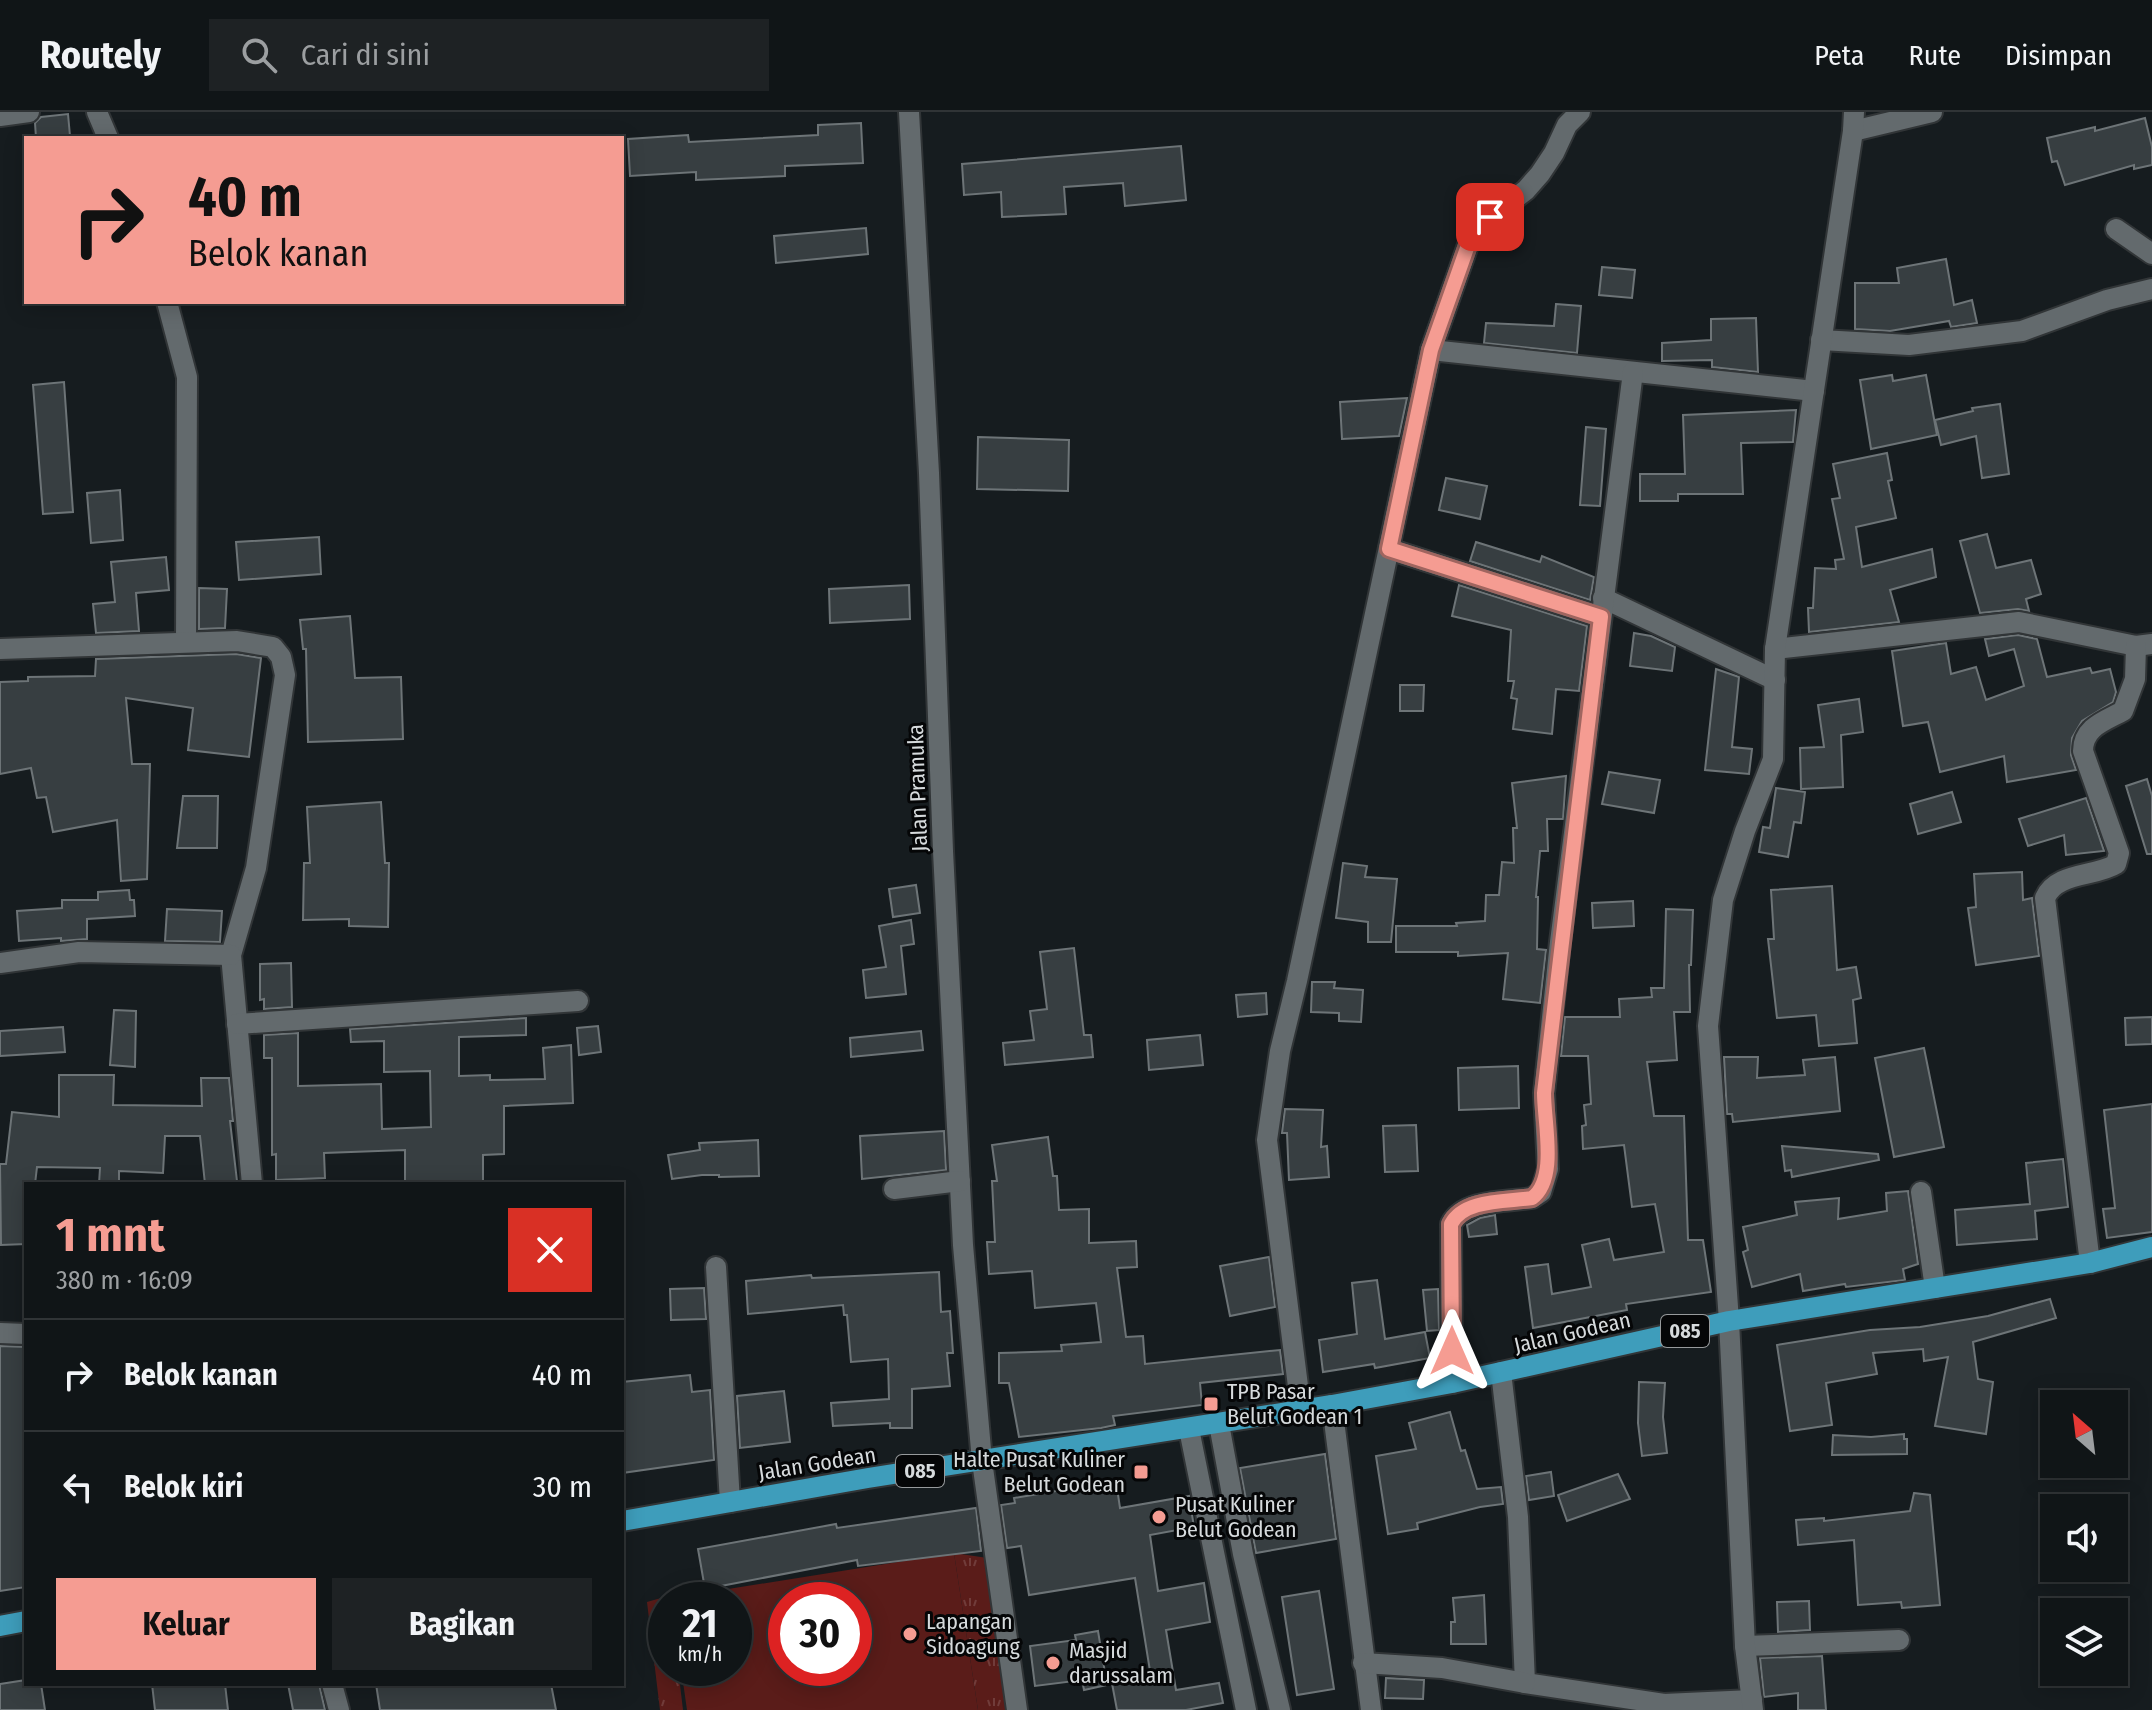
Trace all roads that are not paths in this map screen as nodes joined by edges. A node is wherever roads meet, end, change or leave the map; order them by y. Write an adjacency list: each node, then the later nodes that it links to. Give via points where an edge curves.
1 (29, 112): 6 (street)
2 (97, 112): 8 (street)
3 (909, 112): 28 (street, Jalan Pramuka)
4 (1580, 112): 14 (street, via 1526,190 1473,231)
5 (1932, 112): 7 (street)
6 (0, 116)
7 (1853, 121): 13 (street)
8 (107, 136)
9 (2116, 229): 10 (street)
10 (2152, 254)
11 (2152, 289): 13 (street, via 2022,331 1909,345)
12 (168, 304): 19 (street, via 187,377)
13 (1821, 340): 16 (street)
14 (1431, 350): 15 (street); 17 (street)
15 (1633, 372): 16 (street); 18 (street)
16 (1814, 391): 22 (street)
17 (1389, 549): 18 (street); 42 (street, via 1280,1051 1267,1140)
18 (1602, 607): 23 (street); 40 (street, via 1544,1093 1548,1169 1541,1192 1532,1198 1466,1208 1451,1224)
19 (186, 641): 21 (street); 24 (street, via 273,647 285,675 256,868)
20 (2144, 645): 22 (street, via 2019,622); 33 (street, via 2123,711 2083,739 2119,853 2116,864 2066,879 2045,898)
21 (0, 649)
22 (1775, 649): 23 (street)
23 (1775, 680): 36 (street, via 1773,759 1723,900 1708,1026)
24 (231, 955): 25 (street, via 79,952); 27 (street)
25 (0, 963)
26 (578, 1001): 27 (street)
27 (237, 1024): 29 (street)
28 (960, 1181): 30 (street); 45 (street, Jalan Pramuka)
29 (252, 1182)
30 (894, 1189)
31 (1921, 1192): 35 (street)
32 (2152, 1247): 33 (main road, Jalan Godean / 085)
33 (2090, 1263): 35 (main road, Jalan Godean / 085)
34 (716, 1267): 46 (street)
35 (1935, 1288): 36 (main road, Jalan Godean / 085)
36 (1729, 1321): 39 (main road, Jalan Godean / 085); 51 (street)
37 (0, 1333): 38 (street)
38 (24, 1334)
39 (1501, 1372): 40 (main road, Jalan Godean / 085); 53 (street, via 1518,1517)
40 (1452, 1383): 41 (main road, Jalan Godean / 085)
41 (1332, 1405): 42 (main road, Jalan Godean / 085); 52 (street)
42 (1301, 1410): 43 (main road, Jalan Godean / 085)
43 (1219, 1424): 44 (main road, Jalan Godean / 085); 59 (street)
44 (1189, 1429): 45 (main road, Jalan Godean / 085); 58 (street)
45 (982, 1461): 46 (main road, Jalan Godean / 085); 57 (street, Jalan Pramuka)
46 (730, 1502): 47 (main road, Jalan Godean / 085)
47 (624, 1521)
48 (24, 1621): 49 (main road)
49 (0, 1626)
50 (1899, 1640): 51 (street)
51 (1745, 1646): 55 (street)
52 (1363, 1663): 53 (street, via 1442,1668); 60 (street)
53 (1525, 1683): 55 (street, via 1664,1704)
54 (333, 1686): 56 (street)
55 (1752, 1705)
56 (339, 1710)
57 (1017, 1710)
58 (1246, 1710)
59 (1280, 1710)
60 (1371, 1710)

